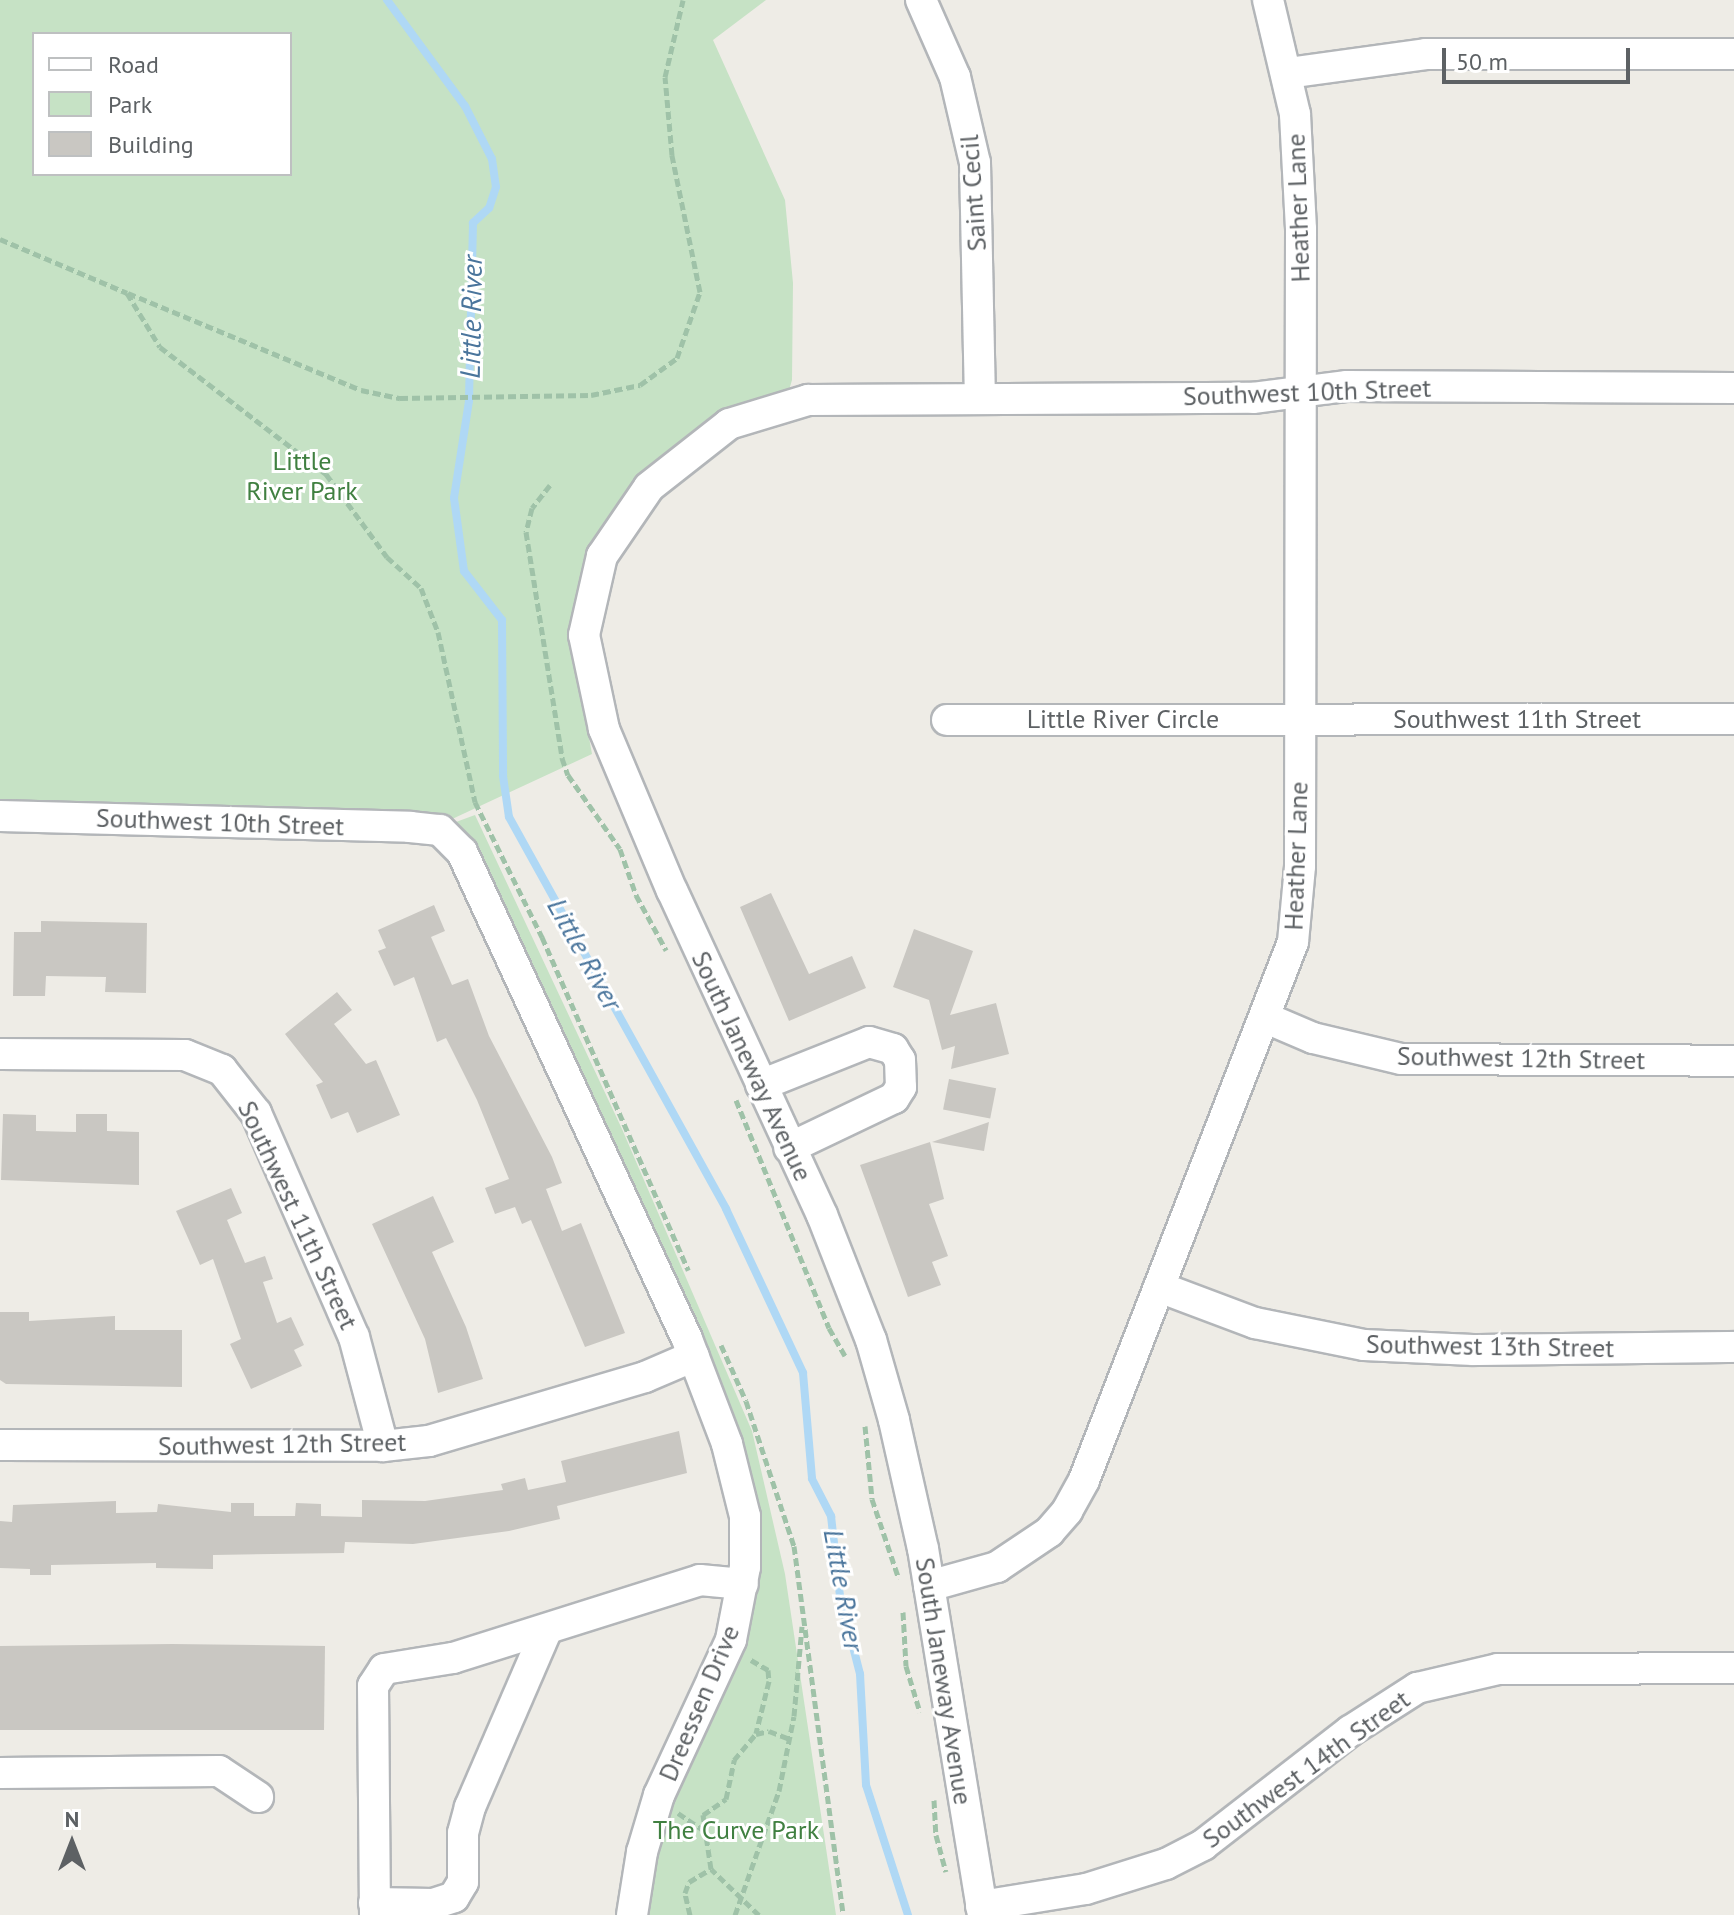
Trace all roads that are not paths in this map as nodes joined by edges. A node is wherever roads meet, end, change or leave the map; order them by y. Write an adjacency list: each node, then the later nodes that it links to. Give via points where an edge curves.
1 (921, 0): 7 (street, Saint Cecil, via 955,77 975,163)
2 (1268, 0): 4 (street, Heather Lane)
3 (1734, 54): 4 (street, via 1439,53)
4 (1288, 73): 6 (street, Heather Lane, via 1300,180)
5 (1734, 388): 6 (street, Southwest 10th Street, via 1347,386)
6 (1299, 392): 7 (street, Southwest 10th Street, via 1253,398); 9 (street, Heather Lane)
7 (980, 396): 8 (street, Southwest 10th Street)
8 (881, 397): 16 (street, South Janeway Avenue, via 808,400 729,424 661,478 602,556 584,635 604,729)
9 (1300, 719): 10 (street, Southwest 11th Street); 11 (street, Little River Circle); 13 (street, Heather Lane, via 1297,922)
10 (1734, 719)
11 (947, 720)
12 (0, 816): 20 (street, Southwest 10th Street, via 440,830 469,865)
13 (1266, 1018): 15 (street, Southwest 12th Street, via 1313,1038 1401,1059); 18 (street, Heather Lane)
14 (0, 1054): 22 (street, Southwest 11th Street, via 185,1055 203,1059 232,1080 256,1113 354,1337)
15 (1734, 1061)
16 (761, 1085): 17 (street, South Janeway Avenue); 17 (street, via 869,1042 893,1049 900,1060 901,1087 894,1098)
17 (789, 1148): 24 (street, South Janeway Avenue, via 871,1340 894,1420)
18 (1159, 1287): 19 (street, Southwest 13th Street, via 1255,1323 1364,1345 1473,1350); 24 (street, Heather Lane, via 1067,1511 1049,1532 997,1567)
19 (1734, 1347)
20 (694, 1356): 22 (street, Southwest 12th Street, via 458,1434); 23 (street, via 727,1444 745,1516)
21 (0, 1445): 22 (street, Southwest 12th Street)
22 (383, 1446)
23 (743, 1584): 25 (street, via 700,1580); 31 (street, Dreessen Drive, via 731,1640 659,1795 642,1852)
24 (915, 1586): 30 (street, South Janeway Avenue)
25 (546, 1631): 29 (street, via 470,1807 463,1833 463,1882 454,1897); 29 (street, via 453,1658 384,1669 373,1686)
26 (1734, 1668): 30 (street, Southwest 14th Street, via 1498,1669 1417,1688 1350,1731 1215,1837 1166,1864 1086,1889)
27 (0, 1773): 28 (street, via 219,1771)
28 (258, 1797)
29 (374, 1909)
30 (982, 1910)
31 (632, 1915)

